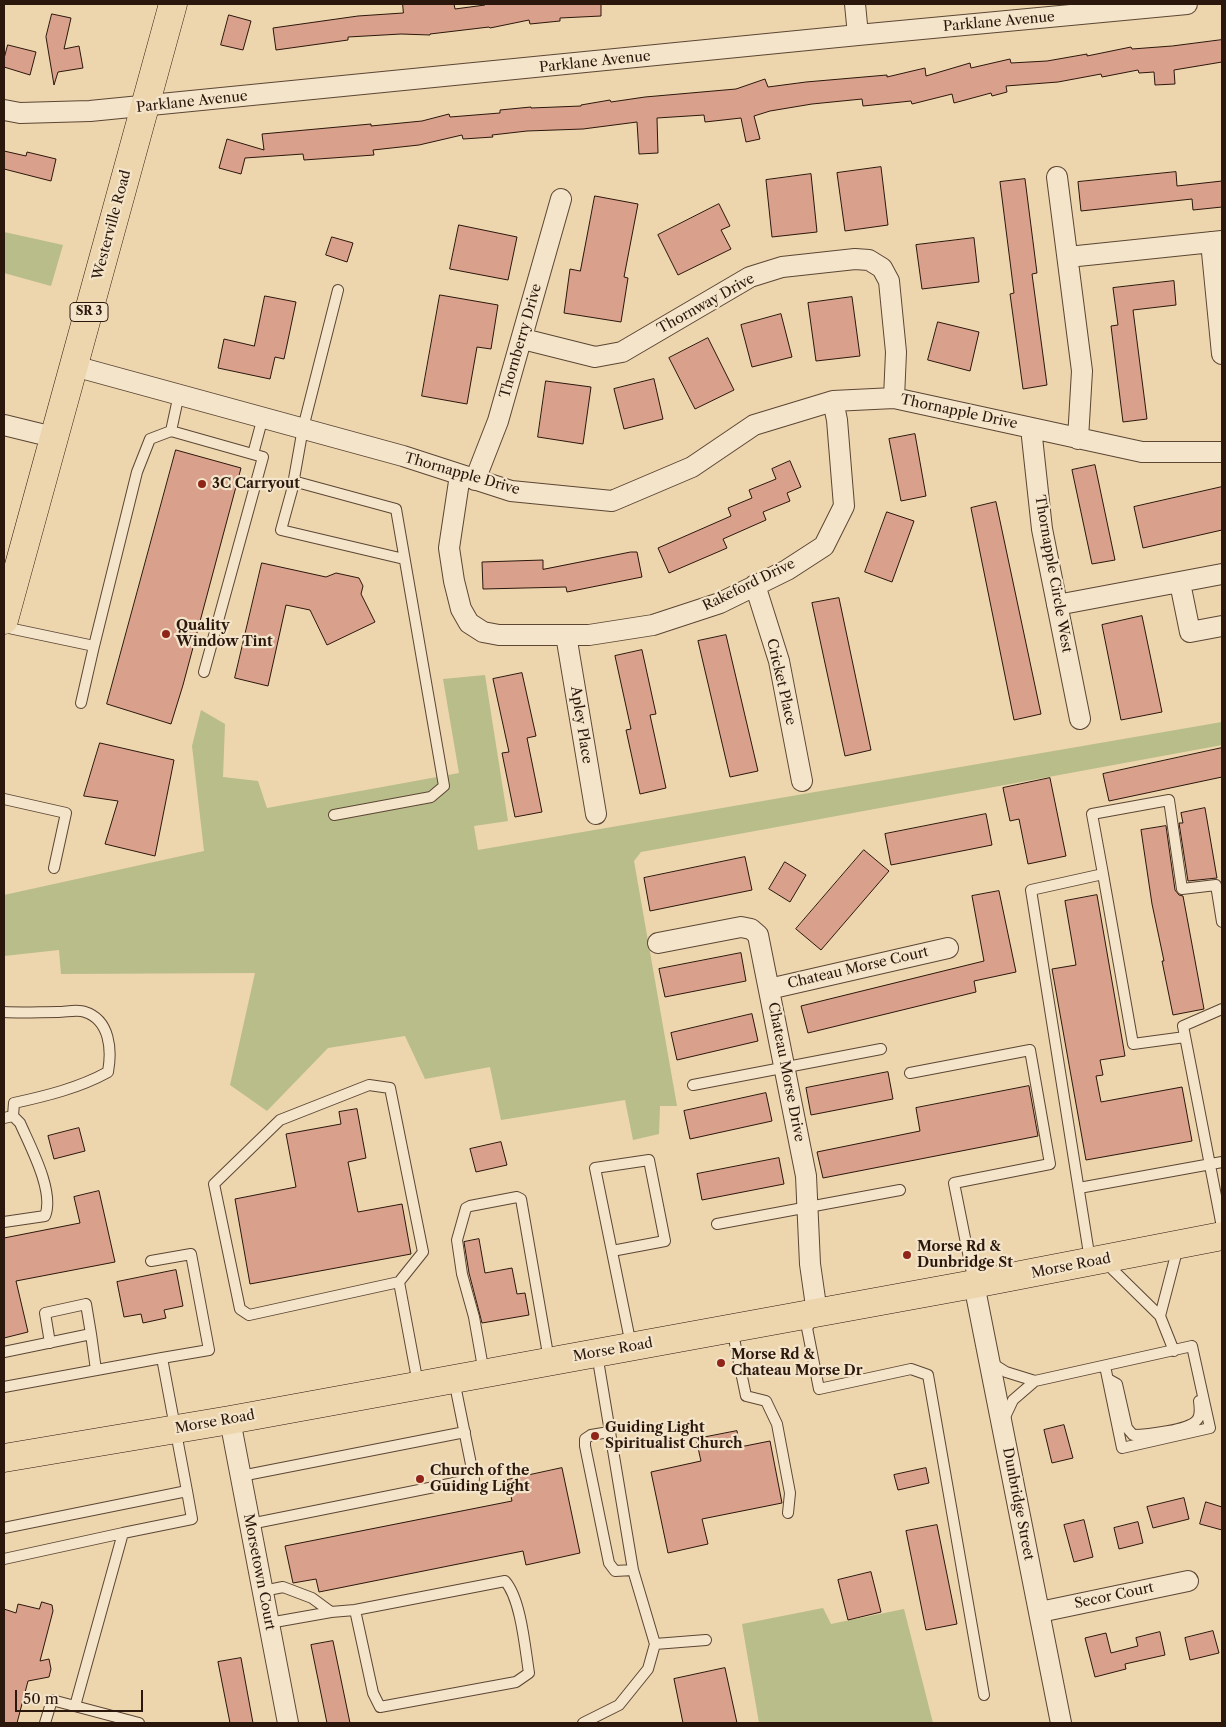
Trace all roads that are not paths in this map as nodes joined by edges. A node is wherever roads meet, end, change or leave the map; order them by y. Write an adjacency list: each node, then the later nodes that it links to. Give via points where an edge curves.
1 (173, 4): 5 (main road, Westerville Road / SR 3)
2 (854, 4): 4 (street)
3 (1187, 4): 4 (street, Parklane Avenue)
4 (858, 34): 5 (street, Parklane Avenue)
5 (144, 106): 6 (street, Parklane Avenue, via 70,112 20,113); 14 (main road, Westerville Road / SR 3)
6 (4, 110)
7 (1057, 177): 10 (street)
8 (561, 199): 12 (street, Thornberry Drive)
9 (1216, 242): 10 (street); 13 (street)
10 (1068, 257): 24 (street, via 1082,371)
11 (338, 290): 20 (lane)
12 (522, 339): 16 (street, Thornway Drive, via 595,357 622,352 750,277 782,267 869,260 882,268 889,281 896,352); 27 (street, Thornberry Drive, via 498,420)
13 (1222, 354)
14 (74, 366): 15 (street, Thornapple Drive); 23 (main road, Westerville Road / SR 3)
15 (179, 394): 18 (street, Thornapple Drive); 22 (lane)
16 (894, 398): 17 (street, Thornapple Drive); 21 (street, Thornapple Drive)
17 (833, 401): 27 (street, Thornapple Drive, via 754,425 692,467 612,501 511,491); 32 (street, Rakeford Drive, via 844,506 824,546)
18 (263, 417): 20 (street, Thornapple Drive); 26 (lane)
19 (4, 425): 23 (street)
20 (303, 428): 27 (street, Thornapple Drive); 28 (lane)
21 (1031, 428): 24 (street, Thornapple Drive); 33 (street, Thornapple Circle West, via 1042,529)
22 (172, 431): 26 (lane); 38 (lane, via 150,439 137,472)
23 (53, 437): 34 (main road, Westerville Road / SR 3)
24 (1078, 439): 25 (street, Thornapple Drive, via 1142,452)
25 (1222, 452)
26 (254, 454): 39 (lane, via 263,456)
27 (468, 477): 37 (street, Rakeford Drive, via 449,548 461,609 469,623 483,632 498,635)
28 (293, 481): 29 (lane, via 396,509); 29 (lane, via 281,530)
29 (404, 559): 44 (lane, via 444,786 431,797)
30 (1222, 574): 31 (street)
31 (1180, 582): 33 (street); 35 (street, via 1190,632)
32 (755, 585): 37 (street, Rakeford Drive, via 720,603 652,625 589,635); 42 (street, Cricket Place, via 779,661)
33 (1057, 605): 41 (street, Thornapple Circle West)
34 (4, 620)
35 (1222, 626)
36 (4, 627): 38 (lane)
37 (566, 635): 45 (street, Apley Place)
38 (94, 646): 40 (lane)
39 (204, 672)
40 (81, 703)
41 (1080, 719)
42 (802, 781)
43 (4, 799): 46 (lane, via 66,813)
44 (334, 814)
45 (596, 814)
46 (54, 868)
47 (1103, 874): 48 (lane, via 1092,814 1169,800 1182,889 1216,885); 54 (lane, via 1133,1044); 62 (lane, via 1031,890)
48 (1222, 922)
49 (658, 943): 51 (street, Chateau Morse Drive, via 742,927 751,929 758,935)
50 (948, 948): 51 (street, Chateau Morse Court)
51 (769, 989): 56 (street, Chateau Morse Drive)
52 (1222, 1009): 54 (lane, via 1183,1026)
53 (4, 1012): 59 (lane, via 84,1011 98,1019 111,1050 108,1072 73,1087 14,1104)
54 (1185, 1037): 61 (lane)
55 (881, 1049): 56 (lane)
56 (785, 1068): 58 (lane); 64 (street, Chateau Morse Drive, via 806,1176)
57 (910, 1073): 74 (lane, via 1030,1050 1050,1164 954,1182)
58 (693, 1085)
59 (9, 1117): 65 (lane, via 20,1123 43,1179 48,1204 45,1216)
60 (1222, 1162): 61 (lane)
61 (1210, 1165): 62 (lane); 67 (lane)
62 (1079, 1188): 72 (lane)
63 (900, 1190): 64 (lane)
64 (808, 1206): 66 (lane); 75 (street, Chateau Morse Drive, via 810,1264)
65 (4, 1222)
66 (717, 1224)
67 (1222, 1227)
68 (1222, 1236): 69 (main road, Morse Road)
69 (1178, 1245): 72 (main road, Morse Road); 76 (lane)
70 (612, 1251): 70 (lane, via 595,1168 649,1160 665,1241); 80 (lane)
71 (151, 1261): 85 (lane, via 190,1254 209,1350)
72 (1096, 1261): 74 (main road, Morse Road); 76 (lane)
73 (399, 1282): 73 (lane, via 422,1252 390,1088 369,1085 280,1120 214,1184 240,1309 249,1315); 94 (lane)
74 (974, 1284): 75 (main road, Morse Road); 87 (street, Dunbridge Street)
75 (817, 1313): 77 (main road, Morse Road); 118 (lane, via 807,1328 819,1389 911,1368 928,1375)
76 (1160, 1316): 82 (lane)
77 (732, 1328): 80 (main road, Morse Road); 104 (lane, via 746,1396 766,1401 776,1424 790,1493)
78 (90, 1334): 79 (lane); 79 (lane, via 86,1304 45,1313); 89 (lane)
79 (50, 1342): 83 (lane)
80 (632, 1346): 84 (main road, Morse Road)
81 (1193, 1350): 82 (lane); 92 (lane, via 1191,1365 1201,1408 1193,1425 1133,1434 1127,1428 1117,1384); 92 (lane, via 1210,1428 1122,1448)
82 (1174, 1351): 88 (lane)
83 (4, 1352)
84 (597, 1353): 86 (main road, Morse Road); 100 (lane)
85 (162, 1358): 89 (lane); 98 (lane)
86 (550, 1361): 90 (main road, Morse Road); 90 (lane, via 521,1198 517,1197 466,1208 457,1240)
87 (990, 1362): 93 (lane, via 1006,1372); 97 (street, Dunbridge Street)
88 (1105, 1366): 92 (lane); 93 (lane)
89 (96, 1370): 95 (lane)
90 (484, 1373): 91 (main road, Morse Road)
91 (454, 1379): 94 (main road, Morse Road); 99 (lane)
92 (1108, 1379)
93 (1035, 1380): 97 (lane, via 1013,1400)
94 (418, 1385): 96 (main road, Morse Road)
95 (4, 1387)
96 (230, 1420): 98 (main road, Morse Road); 102 (street, Morsetown Court)
97 (1002, 1422): 114 (street, Dunbridge Street)
98 (175, 1429): 101 (main road, Morse Road); 103 (lane)
99 (465, 1432): 102 (lane); 105 (lane, via 474,1479)
100 (609, 1432): 109 (lane); 109 (lane, via 591,1435 584,1446 608,1563 615,1571)
101 (4, 1458)
102 (241, 1476): 105 (street, Morsetown Court)
103 (187, 1491): 106 (lane); 107 (lane, via 192,1519)
104 (788, 1513)
105 (250, 1524): 111 (street, Morsetown Court)
106 (4, 1528)
107 (123, 1534): 108 (lane); 119 (lane)
108 (4, 1560)
109 (633, 1570): 117 (lane)
110 (1188, 1581): 114 (street, Secor Court)
111 (263, 1591): 113 (lane, via 283,1587 312,1598); 115 (street, Morsetown Court)
112 (355, 1610): 112 (lane, via 506,1581 518,1612 529,1673 516,1682 380,1707 373,1693); 113 (lane)
113 (331, 1612): 115 (lane)
114 (1040, 1612): 124 (street, Dunbridge Street)
115 (269, 1623): 122 (street, Morsetown Court)
116 (706, 1640): 117 (lane)
117 (655, 1644): 123 (lane, via 648,1669 620,1705)
118 (984, 1695)
119 (75, 1706): 120 (lane, via 52,1700); 121 (lane)
120 (45, 1723)
121 (139, 1723)
122 (288, 1723)
123 (583, 1723)
124 (1061, 1723)

